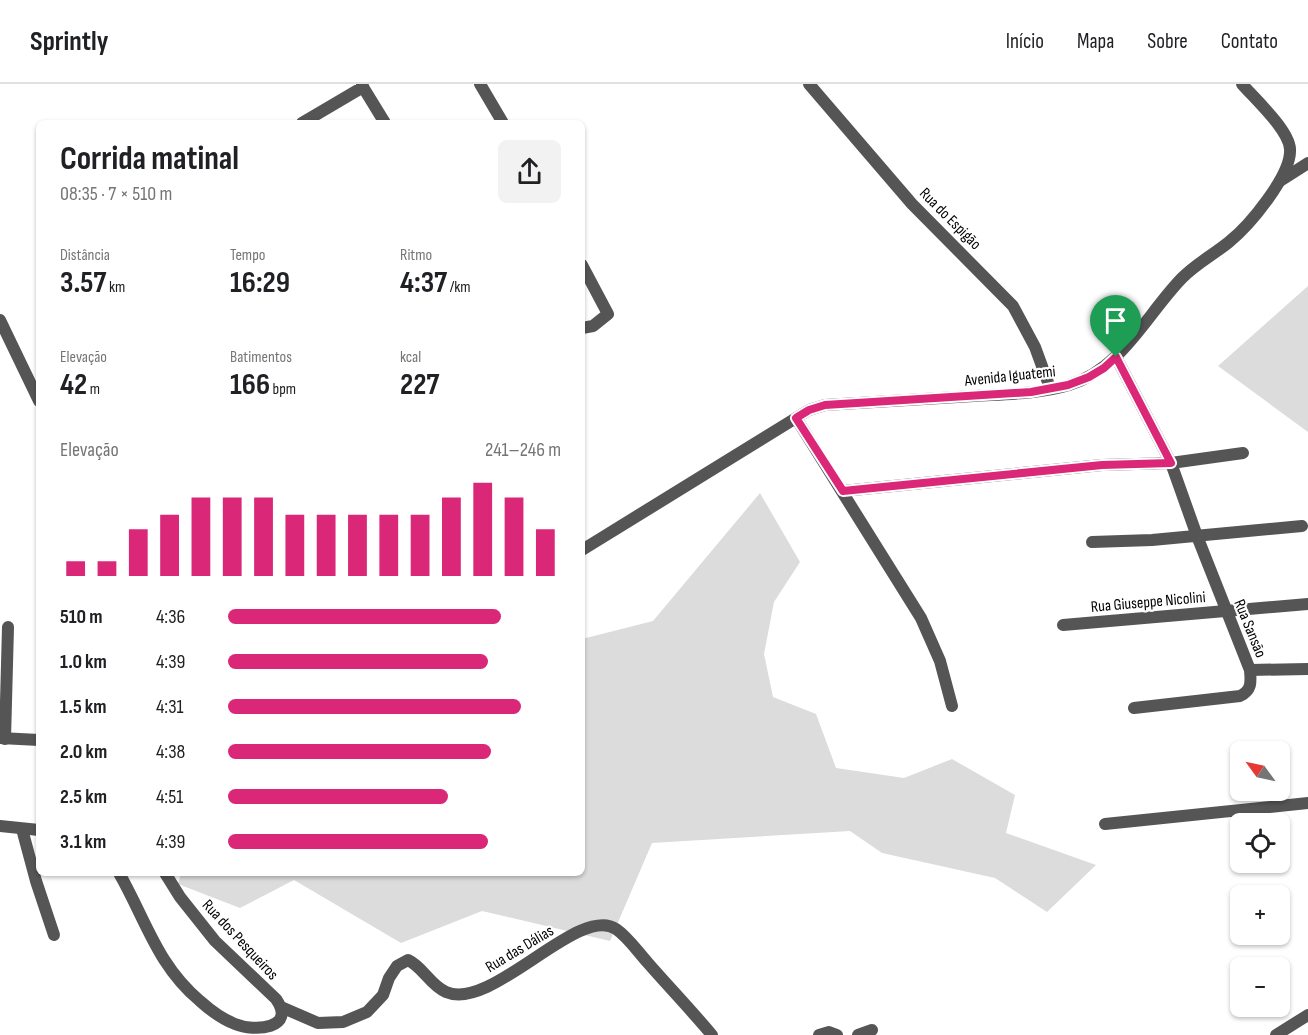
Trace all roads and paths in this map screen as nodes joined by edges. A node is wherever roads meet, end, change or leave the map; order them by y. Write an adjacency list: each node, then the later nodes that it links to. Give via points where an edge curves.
1 (480, 84): 7 (street)
2 (809, 84): 14 (street, Rua do Espigão, via 912,204 1013,306)
3 (1242, 84): 9 (street, Avenida Iguatemi, via 1284,132 1290,147)
4 (362, 86): 5 (street); 6 (street)
5 (307, 120)
6 (383, 120)
7 (501, 120)
8 (1308, 163): 9 (street)
9 (1279, 182): 13 (street, Avenida Iguatemi, via 1256,216 1230,242 1196,264)
10 (585, 271): 12 (street, via 608,314)
11 (0, 320): 15 (street)
12 (585, 327)
13 (1116, 357): 14 (street, Avenida Iguatemi, via 1089,377); 18 (street, Rua Sansão)
14 (1050, 388): 16 (street, Avenida Iguatemi, via 825,405)
15 (36, 395)
16 (796, 418): 19 (street); 23 (street, Avenida Iguatemi)
17 (1243, 453): 18 (street)
18 (1171, 463): 19 (street, via 1102,465); 21 (street, Rua Sansão)
19 (843, 491): 30 (street, via 921,618 940,661)
20 (1302, 526): 21 (street)
21 (1197, 536): 22 (street); 25 (street, Rua Sansão)
22 (1092, 542)
23 (585, 548)
24 (1308, 604): 25 (street, Rua Giuseppe Nicolini)
25 (1226, 610): 26 (street, Rua Giuseppe Nicolini); 29 (street, Rua Sansão)
26 (1063, 625)
27 (8, 627): 32 (street)
28 (1308, 669): 29 (street)
29 (1250, 670): 31 (street, Rua Sansão, via 1249,690 1240,696)
30 (952, 706)
31 (1134, 708)
32 (3, 738): 33 (street)
33 (36, 740)
34 (1308, 803): 35 (street)
35 (1105, 824)
36 (0, 826): 37 (street)
37 (22, 829): 38 (street); 41 (street)
38 (36, 830)
39 (121, 876): 42 (street, via 153,944 186,989 203,1004 243,1027 271,1026 280,1018)
40 (167, 876): 42 (street, Rua dos Pesqueiros, via 215,941)
41 (54, 935)
42 (281, 1007): 45 (street, Rua das Dálias, via 318,1023 343,1022 366,1012 383,995 397,966 408,960 446,992 465,995 495,984 537,955 584,930 602,926 615,929 631,944)
43 (1308, 1015): 49 (street)
44 (872, 1030): 48 (street)
45 (712, 1035)
46 (819, 1035): 47 (street)
47 (837, 1035)
48 (858, 1035)
49 (1276, 1035)

